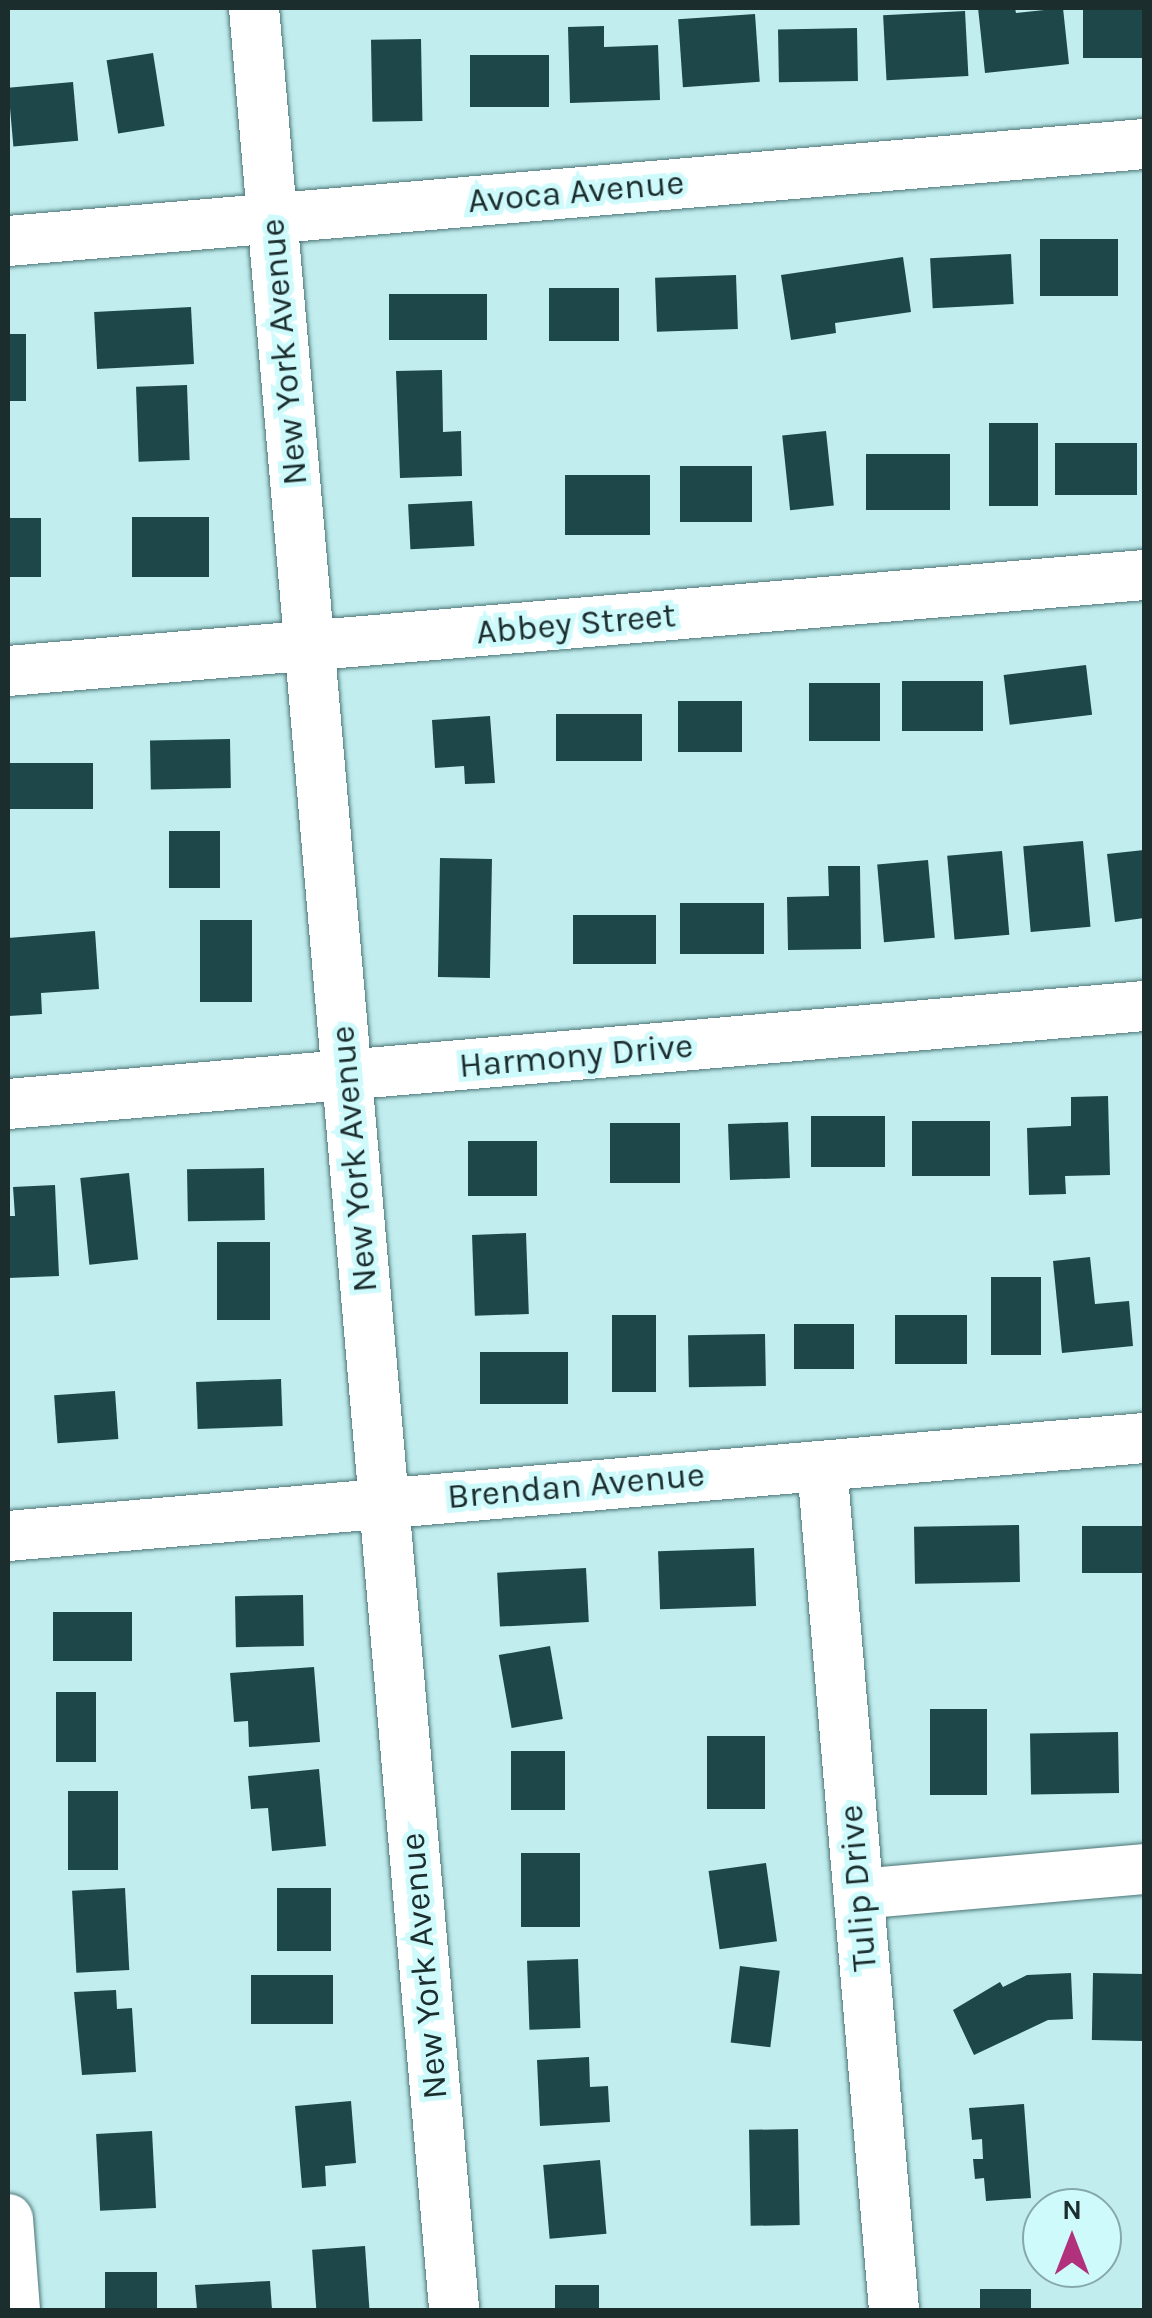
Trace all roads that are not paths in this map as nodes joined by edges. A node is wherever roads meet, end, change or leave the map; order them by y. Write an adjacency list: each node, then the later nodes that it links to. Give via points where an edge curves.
1 (254, 8): 3 (street, New York Avenue)
2 (1144, 144): 3 (street, Avoca Avenue)
3 (272, 218): 4 (street, Avoca Avenue); 6 (street, New York Avenue)
4 (8, 240)
5 (1144, 575): 6 (street, Abbey Street)
6 (310, 646): 7 (street, Abbey Street); 9 (street, New York Avenue)
7 (8, 672)
8 (1144, 1006): 9 (street, Harmony Drive)
9 (347, 1076): 10 (street, Harmony Drive); 13 (street, New York Avenue)
10 (8, 1104)
11 (1144, 1438): 12 (street, Brendan Avenue)
12 (822, 1466): 13 (street, Brendan Avenue); 16 (street, Tulip Drive)
13 (384, 1502): 14 (street, Brendan Avenue); 19 (street, New York Avenue)
14 (8, 1536)
15 (1144, 1870): 16 (street)
16 (859, 1894): 20 (street, Tulip Drive)
17 (8, 2219): 18 (street)
18 (15, 2310)
19 (454, 2310)
20 (894, 2310)

